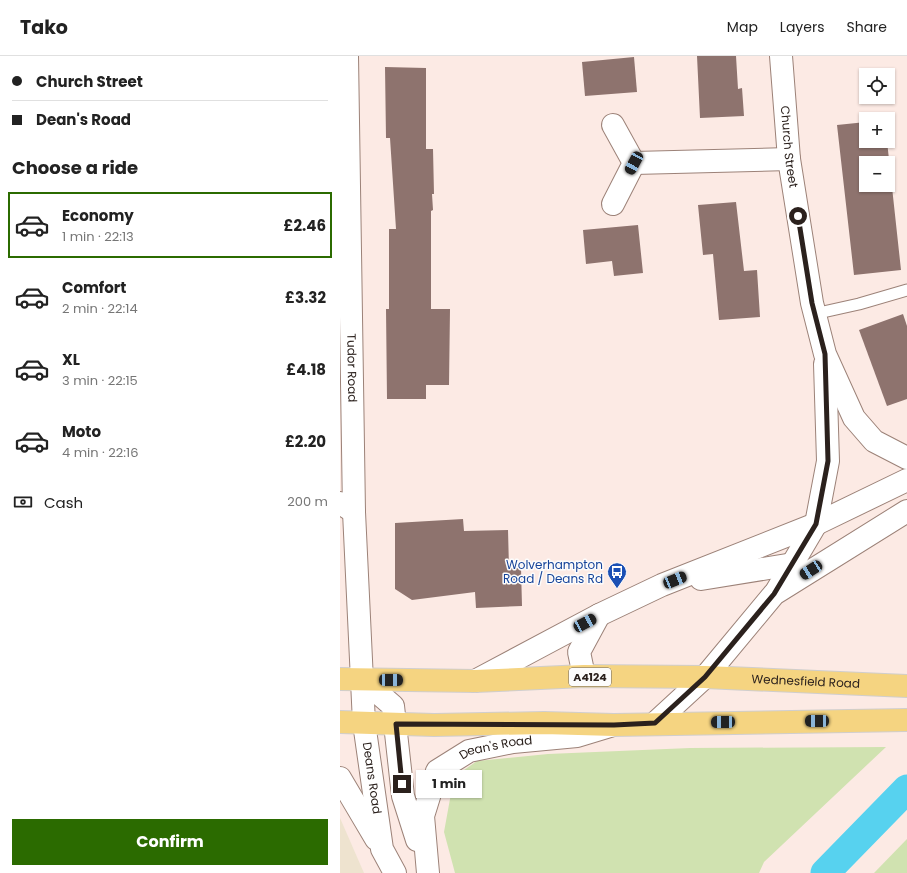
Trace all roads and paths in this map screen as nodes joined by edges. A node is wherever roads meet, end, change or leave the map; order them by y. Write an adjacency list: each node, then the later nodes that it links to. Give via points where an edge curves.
1 (347, 56): 12 (street, Tudor Road)
2 (781, 56): 4 (street, Church Street)
3 (613, 125): 5 (street)
4 (789, 159): 5 (street); 8 (street, Church Street)
5 (634, 163): 6 (street)
6 (613, 204)
7 (907, 290): 8 (lane)
8 (814, 314): 9 (street, Church Street)
9 (825, 354): 10 (street, Church Street, via 854,418 874,441); 14 (street, Church Street, via 828,461)
10 (907, 458)
11 (907, 480): 14 (street)
12 (347, 507): 22 (street, Tudor Road)
13 (907, 510): 17 (street)
14 (816, 524): 15 (street, Church Street); 16 (street)
15 (793, 564): 16 (street); 17 (street, Church Street)
16 (662, 586): 18 (street)
17 (774, 594): 20 (street)
18 (598, 615): 19 (street, via 579,652); 23 (street)
19 (584, 676): 20 (main road, A4124); 23 (main road, A4124)
20 (705, 677): 24 (main road, Wednesfield Road / A4124); 28 (street)
21 (340, 679): 22 (main road, A4124)
22 (363, 680): 23 (main road, A4124); 27 (street, Deans Road); 29 (street, Dean's Road, via 393,706)
23 (475, 681)
24 (907, 686)
25 (907, 720): 28 (main road)
26 (340, 722): 27 (main road)
27 (364, 723): 29 (main road); 32 (street, Deans Road)
28 (655, 723): 30 (main road)
29 (396, 724): 30 (main road); 34 (street, Dean's Road, via 403,796)
30 (614, 725): 34 (street, Dean's Road, via 577,736 513,742 469,751 437,771 423,816)
31 (340, 778): 32 (street)
32 (382, 849): 33 (street, Deans Road)
33 (395, 873)
34 (427, 873)

